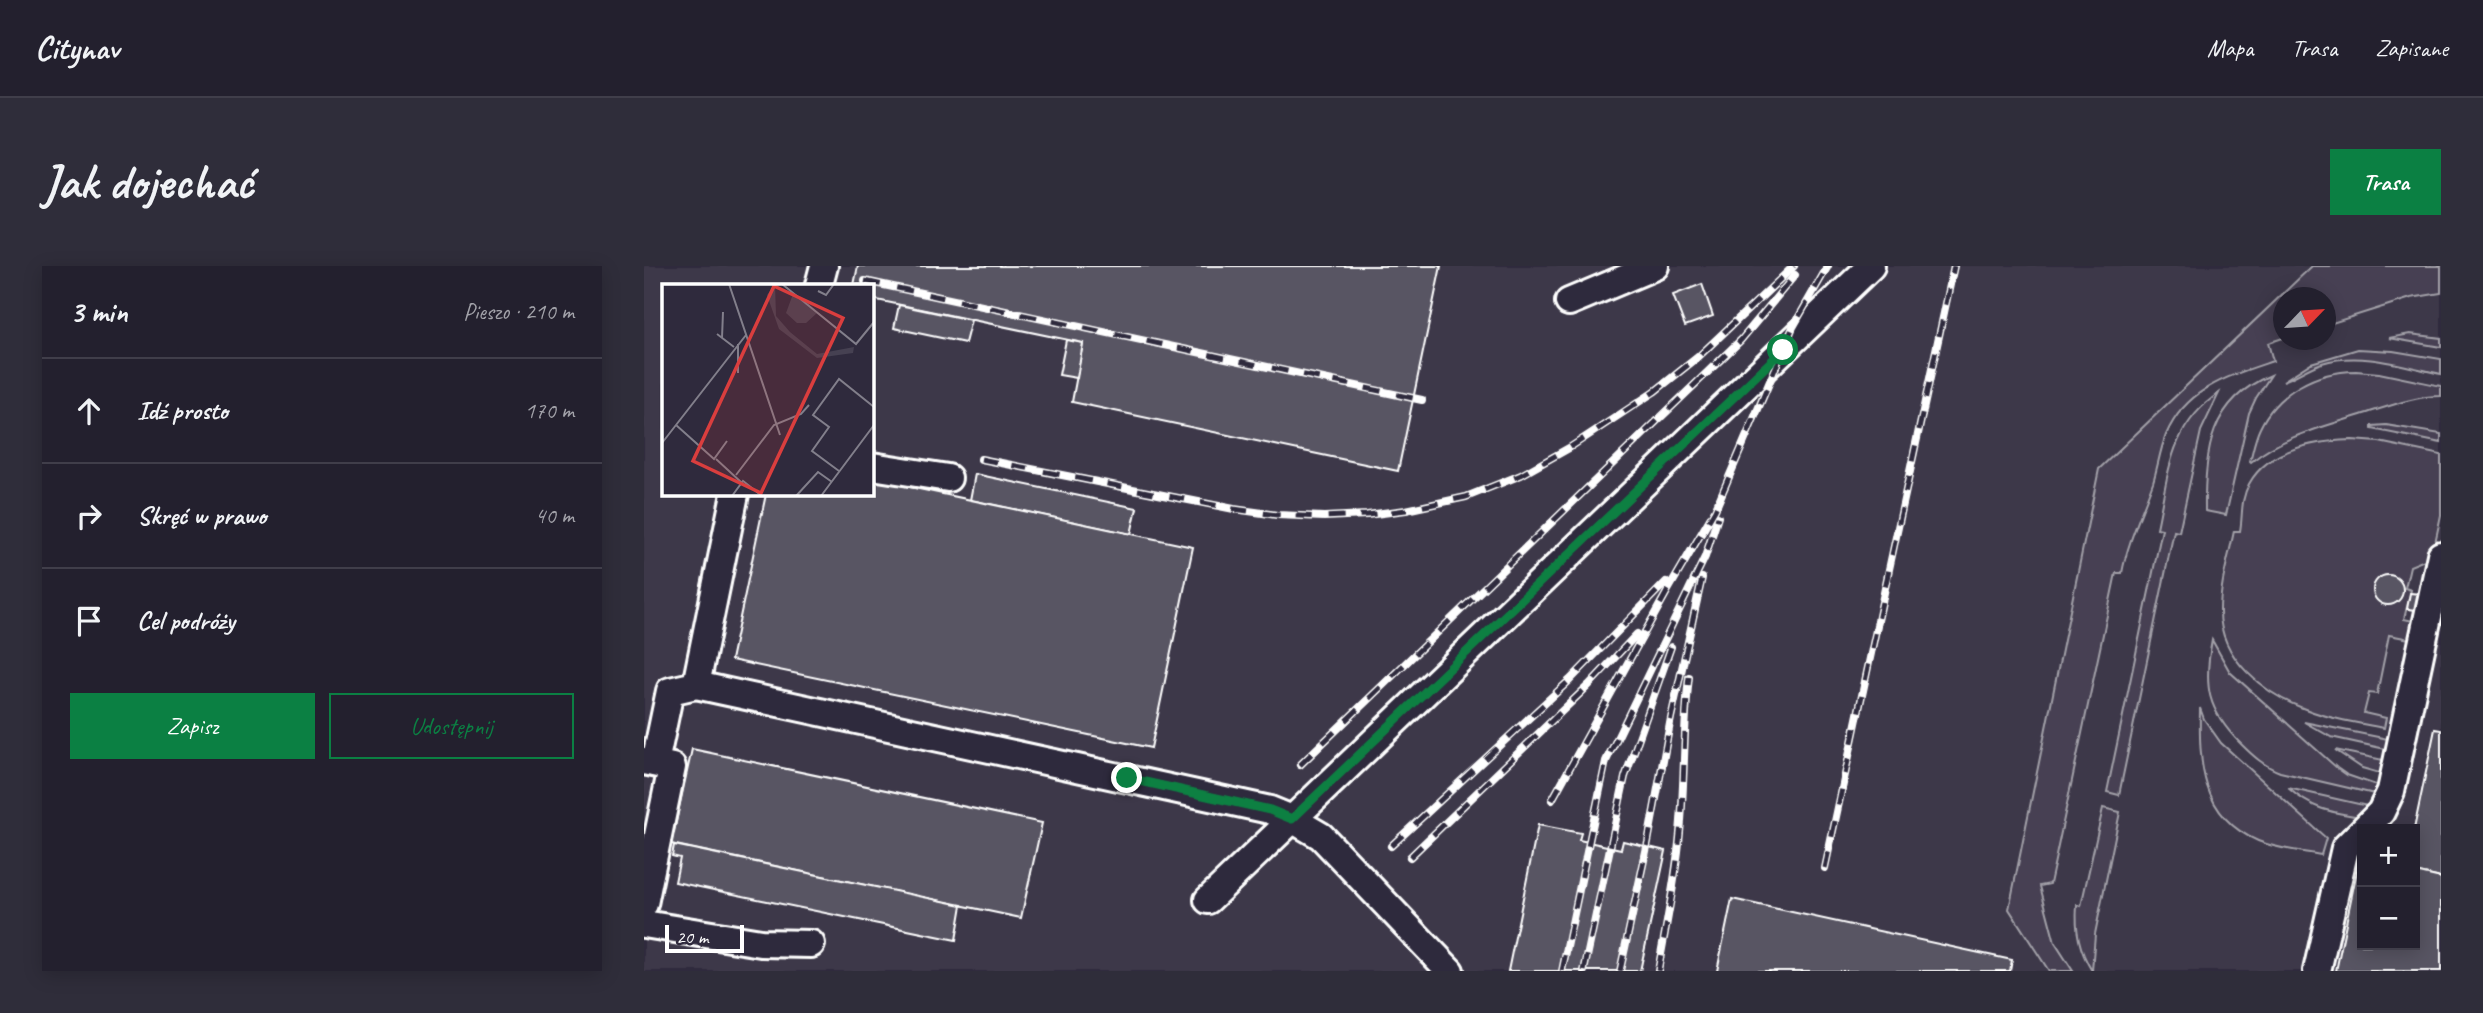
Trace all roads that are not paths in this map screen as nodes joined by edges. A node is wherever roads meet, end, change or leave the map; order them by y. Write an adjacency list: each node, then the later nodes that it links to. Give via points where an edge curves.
1 (824, 266): 4 (lane)
2 (1655, 266): 5 (lane)
3 (1871, 266): 12 (lane)
4 (819, 284)
5 (1569, 302)
6 (873, 466): 7 (lane)
7 (948, 478)
8 (735, 495): 10 (lane)
9 (2441, 555): 18 (lane, via 2391,791 2381,812 2345,848)
10 (696, 685): 11 (lane, via 670,691); 12 (lane, via 1140,780)
11 (649, 762): 14 (lane, via 672,766)
12 (1292, 819): 13 (lane); 17 (lane, via 1321,836)
13 (1208, 900)
14 (644, 904)
15 (644, 924): 16 (lane, via 761,943)
16 (811, 944)
17 (1450, 971)
18 (2317, 971)

